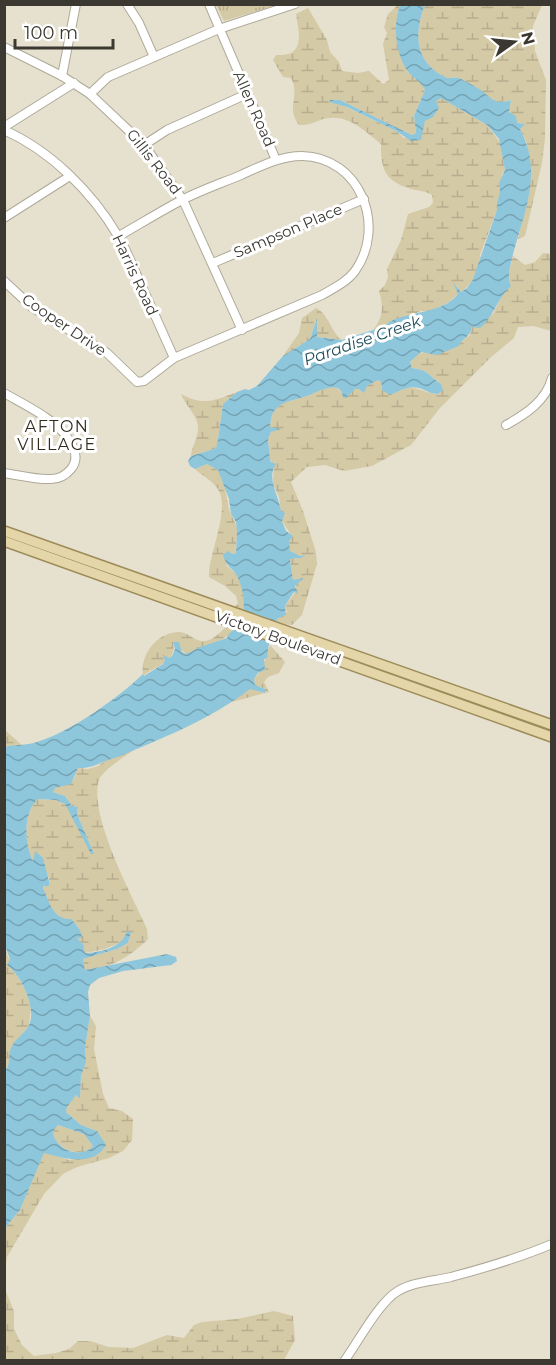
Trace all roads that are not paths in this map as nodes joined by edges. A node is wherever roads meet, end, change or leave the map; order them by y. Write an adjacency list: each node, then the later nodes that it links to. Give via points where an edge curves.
1 (76, 4): 8 (street)
2 (127, 4): 7 (street)
3 (209, 4): 5 (street, Allen Road)
4 (295, 4): 5 (street)
5 (219, 29): 7 (street); 11 (street, Allen Road)
6 (4, 47): 8 (street, Gillis Road)
7 (154, 57): 10 (street, via 108,77)
8 (62, 76): 9 (street, Gillis Road)
9 (74, 83): 10 (street, Gillis Road); 12 (street)
10 (90, 94): 13 (street, Gillis Road)
11 (247, 94): 13 (street, via 167,130); 14 (street, Allen Road)
12 (4, 128): 15 (street, Harris Road, via 30,143)
13 (144, 145): 17 (street, Gillis Road)
14 (276, 160): 16 (street, Allen Road, via 303,156 329,162 348,176); 17 (street)
15 (70, 176): 18 (street); 19 (street, Harris Road)
16 (364, 199): 20 (street, Sampson Place); 22 (street, Allen Road, via 369,240 351,276 322,295)
17 (183, 200): 19 (street); 20 (street, Gillis Road)
18 (4, 218)
19 (119, 236): 23 (street, Harris Road)
20 (213, 263): 22 (street, Gillis Road)
21 (4, 281): 24 (street, Cooper Drive, via 33,308 107,353)
22 (242, 330): 23 (street, Allen Road)
23 (174, 358): 24 (street, Allen Road, via 144,381 137,382)
24 (124, 370)
25 (552, 378): 27 (street, via 548,390 526,414)
26 (4, 393): 28 (street, via 46,417 68,439 75,457 74,466 66,474 52,479)
27 (506, 425)
28 (4, 473)
29 (4, 531): 31 (main road, Victory Boulevard)
30 (4, 541): 31 (main road, Victory Boulevard)
31 (222, 614): 32 (main road, Victory Boulevard)
32 (284, 636): 33 (main road, Victory Boulevard); 34 (main road, Victory Boulevard)
33 (552, 725)
34 (552, 737)
35 (552, 1244): 36 (street, via 480,1269 397,1291)
36 (345, 1360)

